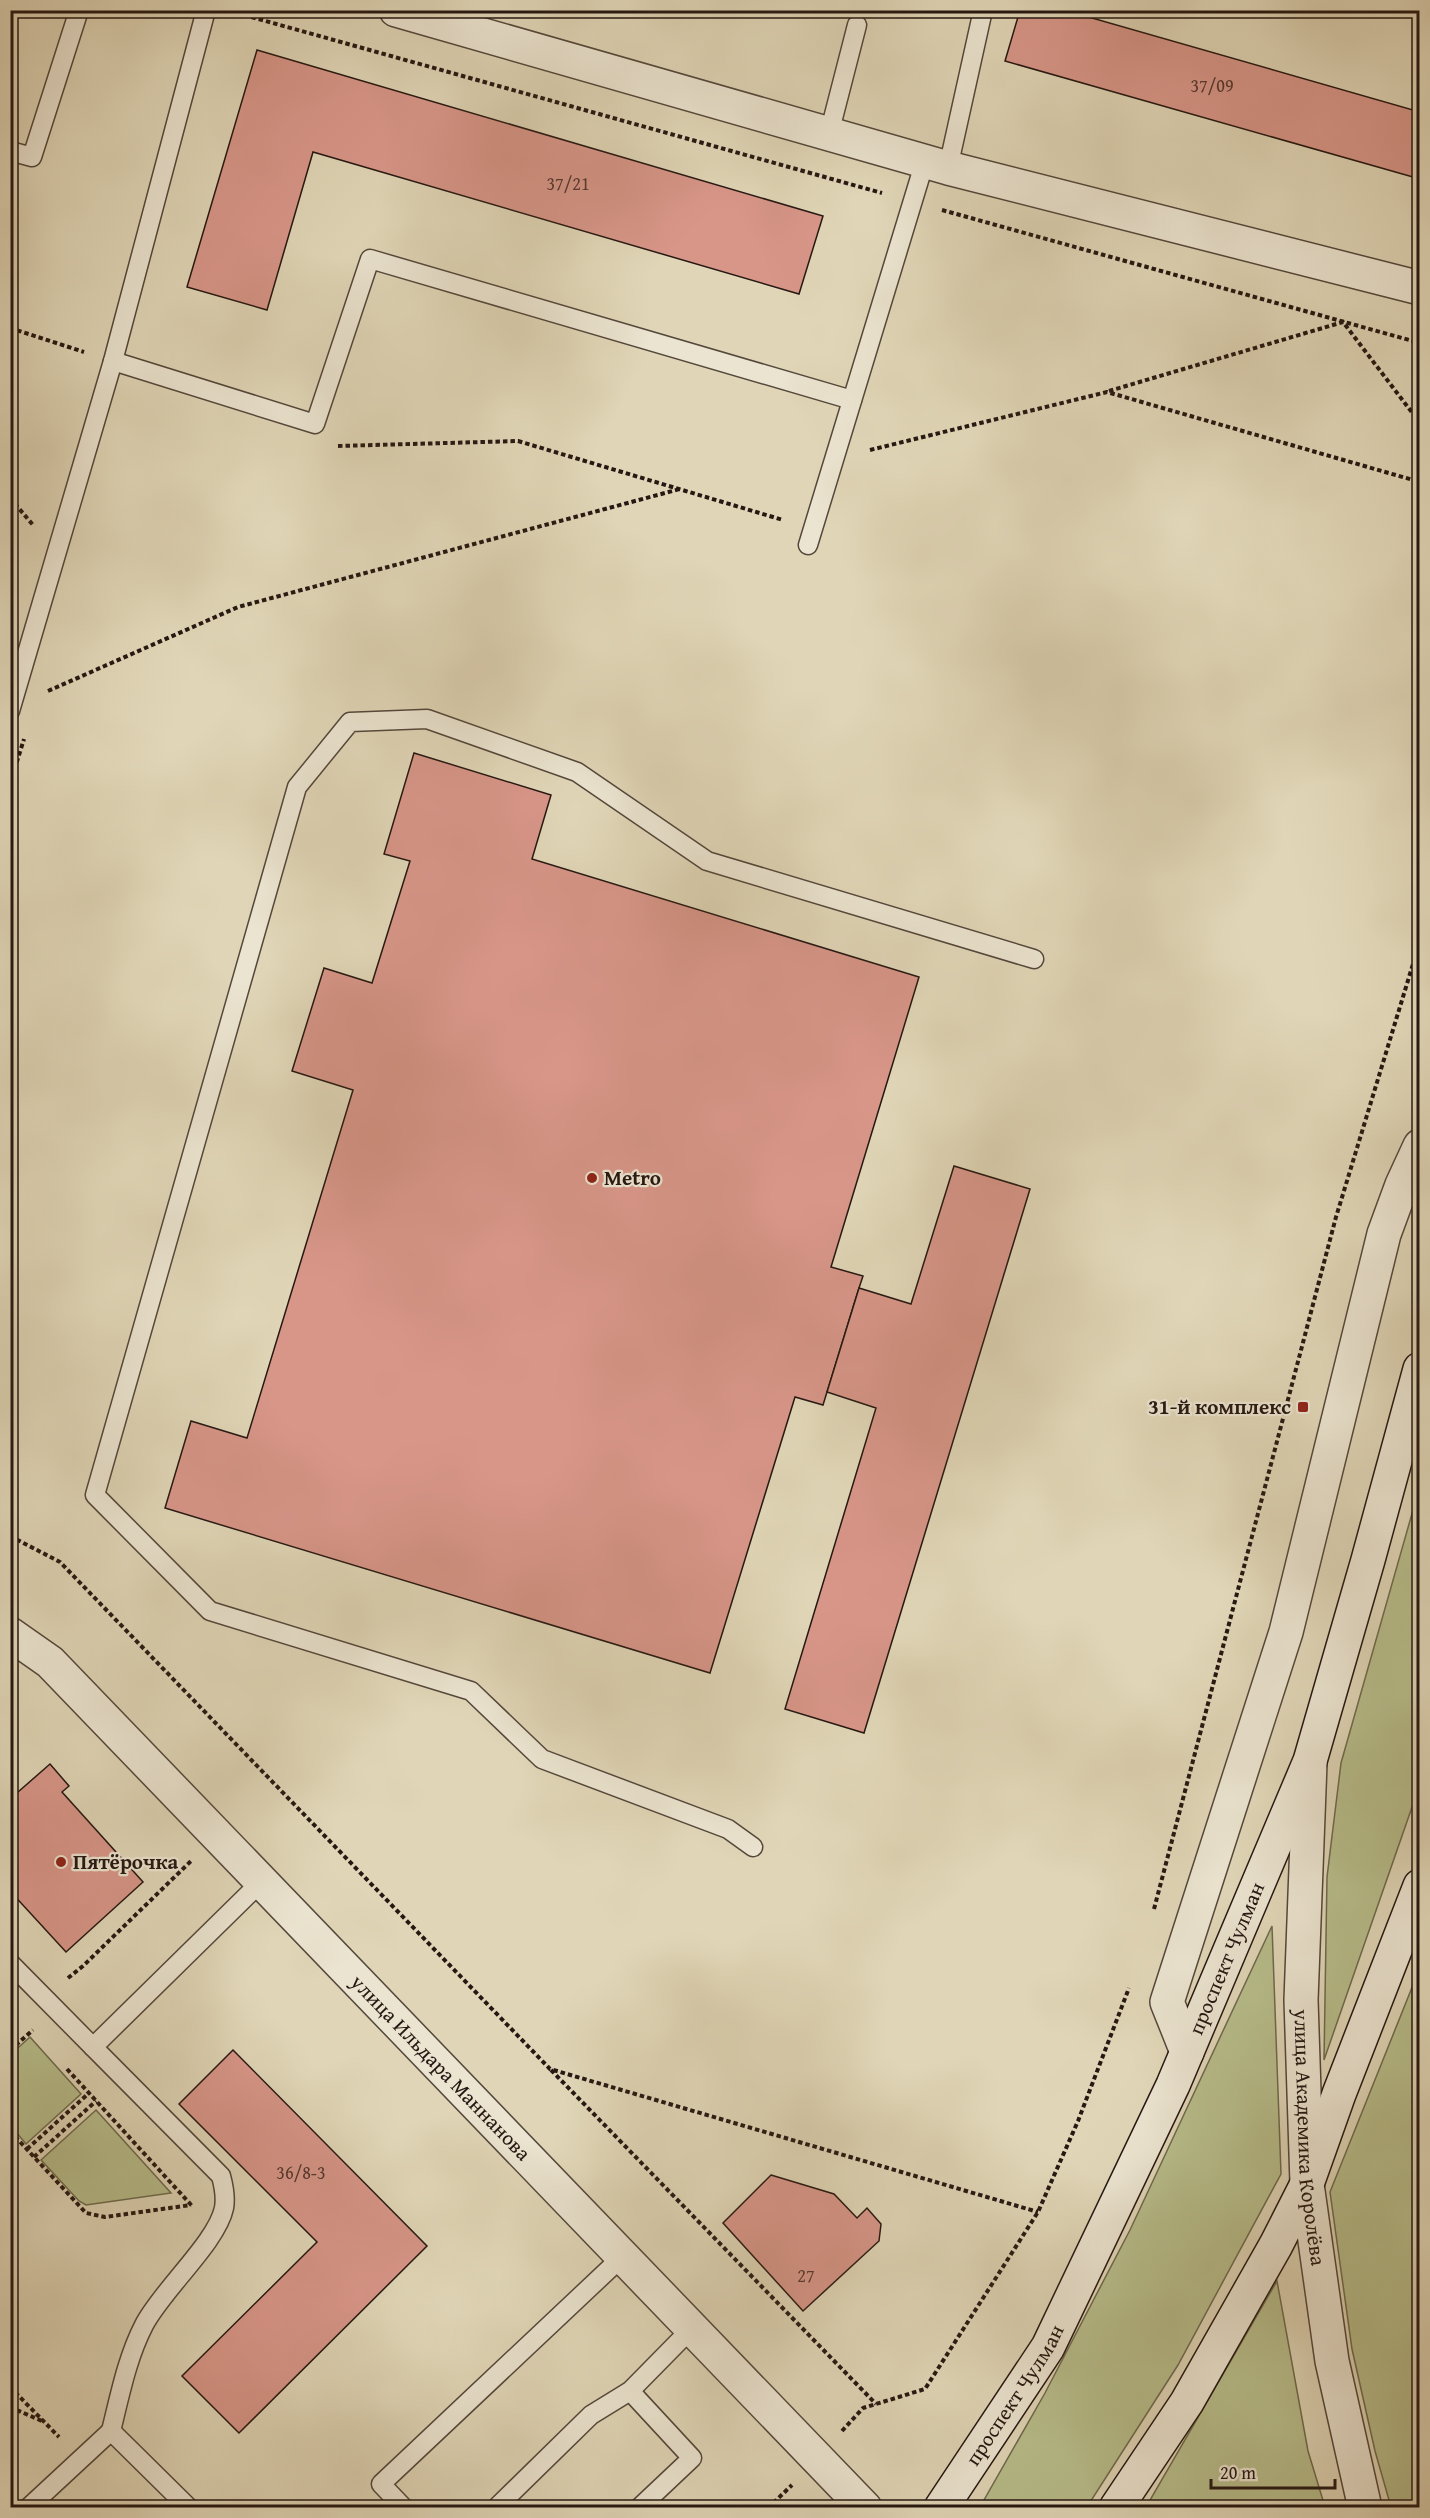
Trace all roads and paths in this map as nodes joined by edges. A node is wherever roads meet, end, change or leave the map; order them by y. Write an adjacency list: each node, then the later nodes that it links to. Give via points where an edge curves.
1 (79, 10): 8 (lane, via 32,158)
2 (206, 10): 15 (lane)
3 (396, 10): 7 (street)
4 (983, 10): 9 (lane)
5 (238, 13): 10 (path)
6 (857, 25): 7 (lane)
7 (829, 134): 9 (street)
8 (10, 151)
9 (937, 164): 10 (lane); 11 (street)
10 (913, 202): 12 (path); 17 (lane)
11 (1419, 288)
12 (1343, 322): 14 (path); 16 (path); 18 (path)
13 (10, 328): 15 (path)
14 (1419, 343)
15 (113, 361): 19 (lane); 25 (lane)
16 (1107, 392): 20 (path); 21 (path)
17 (852, 400): 19 (lane, via 370,259); 20 (lane)
18 (1419, 423)
19 (315, 424): 22 (path, via 338,446 518,441)
20 (834, 459): 23 (lane)
21 (1419, 482)
22 (680, 489): 23 (path); 24 (path, via 237,607)
23 (810, 537)
24 (47, 691)
25 (10, 711)
26 (1419, 941): 37 (path, via 1336,1216)
27 (1034, 959): 33 (lane, via 707,861 577,772 427,719 350,722 297,787 95,1495 210,1611 471,1691 542,1759 728,1829)
28 (1419, 1146): 44 (street, via 1384,1234 1286,1632 1167,2002)
29 (1419, 1369): 32 (street, проспект Чулман)
30 (10, 1536): 46 (path, via 60,1562)
31 (10, 1634): 35 (street, улица Ильдара Маннанова, via 50,1662)
32 (1310, 1761): 44 (street, проспект Чулман); 54 (street, улица Академика Королёва, via 1301,2000)
33 (753, 1847)
34 (195, 1857): 40 (path, via 83,1966)
35 (262, 1881): 43 (lane); 59 (street, улица Ильдара Маннанова)
36 (1419, 1886): 54 (street)
37 (1151, 1918)
38 (10, 1963): 40 (lane)
39 (1130, 1982): 57 (path)
40 (39, 1991): 43 (lane)
41 (32, 2030): 42 (path)
42 (39, 2038)
43 (93, 2047): 55 (lane, via 221,2176)
44 (1187, 2052): 74 (street, проспект Чулман, via 1048,2347)
45 (60, 2062): 47 (path)
46 (550, 2069): 57 (path); 63 (path)
47 (89, 2093): 48 (path); 49 (path)
48 (96, 2101): 50 (path); 56 (path)
49 (59, 2120): 50 (path); 52 (path)
50 (67, 2128): 53 (path)
51 (10, 2131): 52 (path)
52 (27, 2149): 53 (path)
53 (34, 2157): 56 (path, via 91,2216)
54 (1307, 2184): 75 (street, via 1187,2402); 76 (street, улица Академика Королёва, via 1332,2361)
55 (225, 2200): 56 (path); 58 (lane)
56 (190, 2205): 58 (path)
57 (1038, 2212): 63 (path, via 925,2389)
58 (214, 2230): 65 (lane, via 145,2324 127,2367)
59 (623, 2256): 60 (street, улица Ильдара Маннанова); 69 (lane, via 381,2484)
60 (692, 2328): 62 (lane); 66 (street, улица Ильдара Маннанова)
61 (10, 2387): 64 (path, via 45,2423)
62 (630, 2391): 70 (lane, via 591,2415); 71 (lane, via 692,2458)
63 (876, 2404): 66 (path, via 863,2408)
64 (10, 2407)
65 (111, 2431): 67 (lane); 68 (lane)
66 (817, 2458): 72 (path); 73 (street, улица Ильдара Маннанова)
67 (28, 2508)
68 (189, 2508)
69 (404, 2508)
70 (496, 2508)
71 (639, 2508)
72 (768, 2508)
73 (865, 2508)
74 (941, 2508)
75 (1116, 2508)
76 (1365, 2508)

